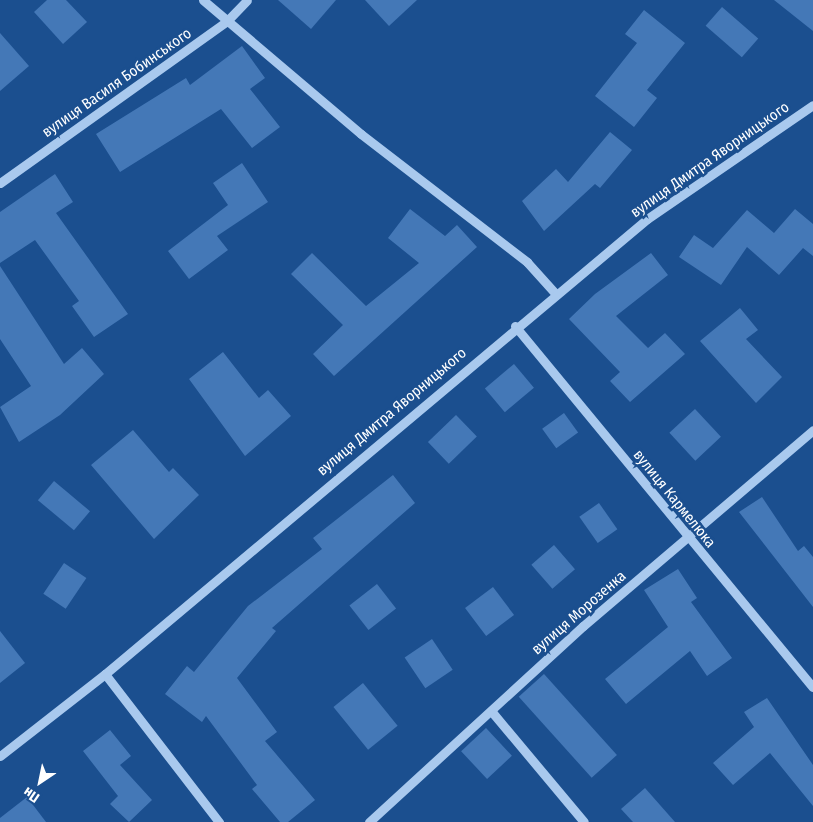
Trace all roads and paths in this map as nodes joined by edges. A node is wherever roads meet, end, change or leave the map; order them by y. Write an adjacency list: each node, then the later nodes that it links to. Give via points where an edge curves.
1 (202, 0): 3 (street)
2 (247, 0): 3 (street, вулиця Василя Бобинського)
3 (226, 22): 5 (street, вулиця Василя Бобинського); 6 (street, via 361,134 520,256)
4 (813, 105): 6 (street, вулиця Дмитра Яворницького, via 646,219)
5 (0, 183)
6 (555, 293): 7 (street, вулиця Дмитра Яворницького)
7 (515, 326): 9 (street, вулиця Кармелюка); 10 (street, вулиця Дмитра Яворницького)
8 (813, 430): 9 (street, вулиця Морозенка)
9 (688, 539): 11 (street, вулиця Кармелюка); 12 (street, вулиця Морозенка, via 583,626)
10 (105, 674): 13 (street, вулиця Дмитра Яворницького); 14 (street)
11 (813, 687)
12 (492, 712): 15 (street, вулиця Морозенка); 16 (street)
13 (0, 756)
14 (219, 822)
15 (369, 822)
16 (584, 822)

